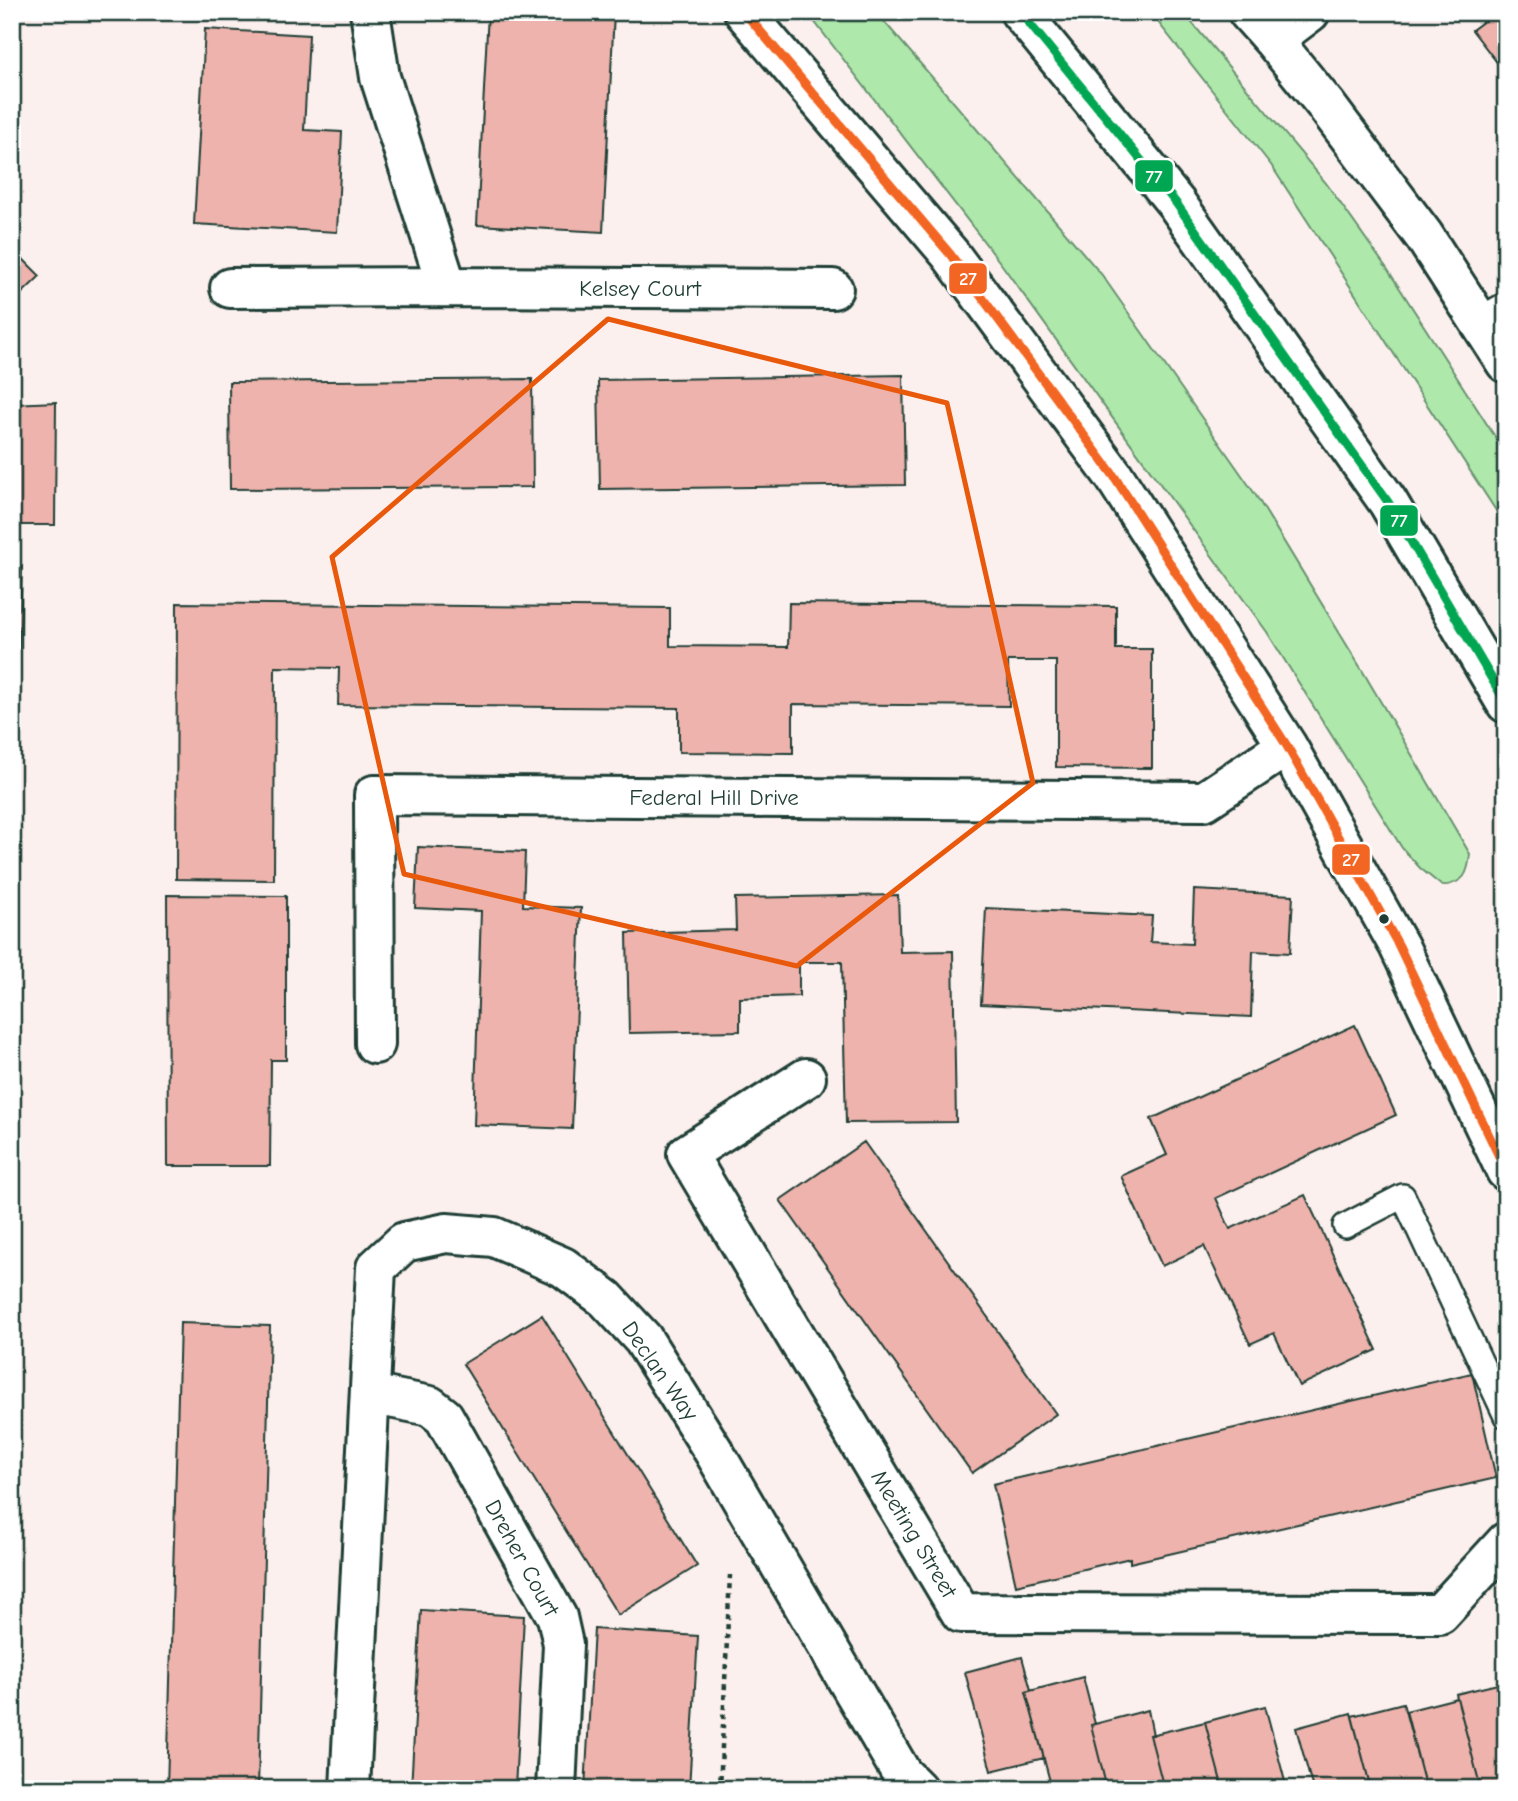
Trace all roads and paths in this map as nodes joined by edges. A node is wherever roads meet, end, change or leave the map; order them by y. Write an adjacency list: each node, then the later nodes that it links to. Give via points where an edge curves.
1 (370, 12): 7 (main road, via 380,77)
2 (744, 12): 13 (main road, via 988,304 1114,476)
3 (1020, 12): 12 (main road, via 1176,203 1388,502)
4 (1248, 12): 6 (main road)
5 (1310, 12): 6 (main road)
6 (1273, 40): 10 (main road, via 1424,236)
7 (447, 287): 8 (main road, Kelsey Court); 9 (main road, Kelsey Court)
8 (230, 288)
9 (833, 289)
10 (1492, 312): 11 (main road)
11 (1506, 363)
12 (1506, 703)
13 (1287, 746): 14 (main road, Federal Hill Drive, via 1204,802 374,795); 16 (main road)
14 (375, 1044)
15 (806, 1078): 21 (main road, Meeting Street, via 687,1154 961,1613 1440,1614)
16 (1492, 1103): 17 (main road)
17 (1506, 1171)
18 (1345, 1226): 20 (lane, via 1403,1196)
19 (370, 1394): 23 (main road, Declan Way); 24 (main road, Dreher Court, via 430,1406 444,1417 557,1617 563,1644); 26 (main road, Declan Way, via 376,1268 404,1242 446,1233 494,1237 563,1268 606,1299 643,1339 902,1774)
20 (1506, 1416)
21 (1506, 1542)
22 (730, 1567): 25 (path)
23 (350, 1789)
24 (556, 1789)
25 (720, 1789)
26 (918, 1789)

